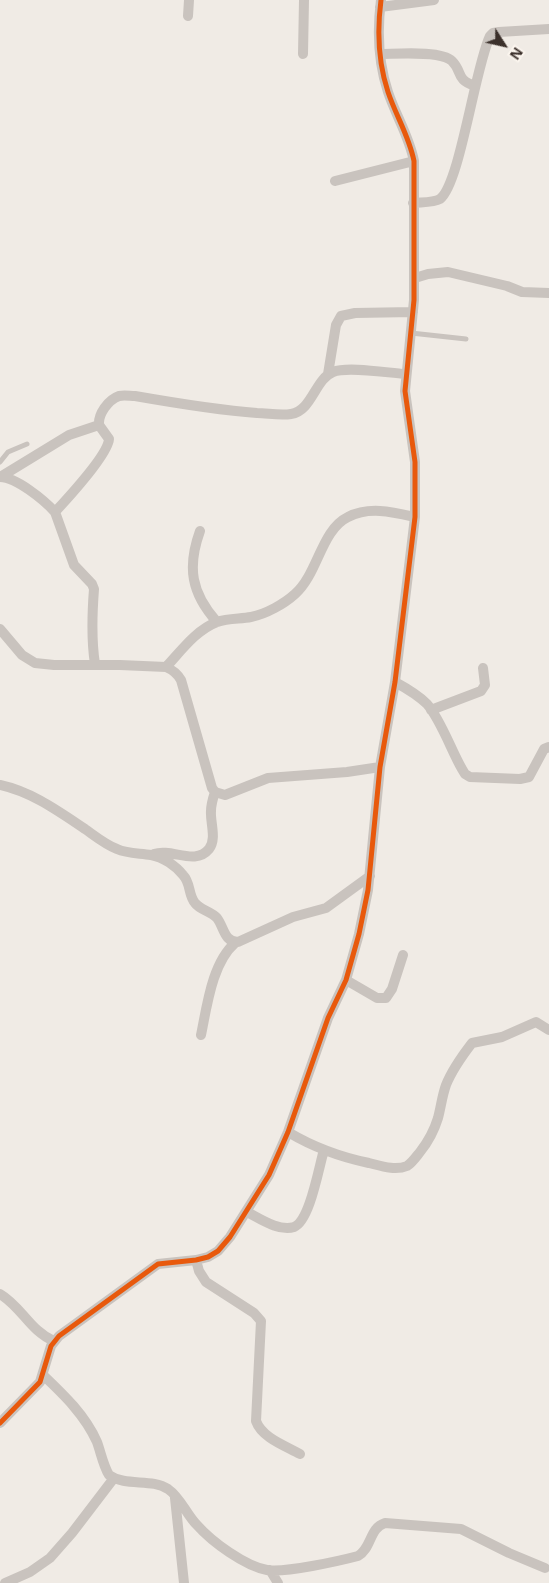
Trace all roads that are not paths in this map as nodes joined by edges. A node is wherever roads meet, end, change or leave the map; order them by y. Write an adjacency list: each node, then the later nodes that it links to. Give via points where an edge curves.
1 (189, 0): 5 (street)
2 (304, 0): 7 (street)
3 (434, 0): 4 (street)
4 (381, 4): 8 (street)
5 (188, 16)
6 (549, 29): 9 (street, via 493,33)
7 (303, 54)
8 (380, 54): 9 (street, via 444,56 454,63 464,81); 10 (street, via 388,94 411,145)
9 (475, 86): 12 (street, via 455,167 444,194 435,201)
10 (414, 161): 11 (street); 12 (street)
11 (335, 181)
12 (413, 203): 13 (street)
13 (415, 278): 14 (street, via 448,272 522,292); 15 (street)
14 (549, 293)
15 (413, 312): 16 (street); 18 (street, via 341,316 336,325)
16 (411, 333): 17 (lane); 19 (street)
17 (466, 339)
18 (328, 374): 19 (street, via 342,370); 20 (street, via 301,409 291,414 236,411 125,396 114,398 106,406 100,415)
19 (405, 374): 25 (street, via 407,416 415,462)
20 (99, 425): 23 (street, via 69,435); 24 (street, via 109,443)
21 (27, 444): 22 (lane, via 8,452)
22 (0, 462)
23 (1, 477): 24 (street, via 27,489)
24 (55, 512): 29 (street, via 74,565 94,589 91,625)
25 (415, 517): 27 (street, via 378,510 350,515 336,525 310,576 294,595 253,617); 32 (street)
26 (200, 531): 27 (street, via 191,566 193,579 204,606)
27 (217, 622): 30 (street, via 190,642)
28 (0, 629): 29 (street, via 22,655 35,663)
29 (95, 664): 30 (street)
30 (166, 667): 37 (street, via 178,674 181,680)
31 (483, 668): 33 (street, via 485,684 481,691)
32 (395, 682): 33 (street, via 421,698); 35 (street)
33 (431, 710): 34 (street, via 465,774 470,777 529,777 544,749)
34 (549, 747)
35 (380, 767): 37 (street, via 268,778 225,795); 39 (street)
36 (0, 785): 38 (street, via 25,792 117,849)
37 (215, 792): 38 (street, via 211,813 212,842 204,853 194,856)
38 (152, 855): 40 (street, via 184,875 195,904 218,919 225,934)
39 (370, 876): 40 (street, via 326,908 293,916); 42 (street)
40 (235, 942): 44 (street, via 213,982)
41 (404, 955): 42 (street, via 386,998 377,998)
42 (346, 980): 45 (street, via 328,1018)
43 (549, 1030): 46 (street, via 536,1022 502,1037 472,1043 445,1086 432,1134 408,1165 391,1168)
44 (202, 1035)
45 (288, 1132): 46 (street); 47 (street, via 270,1175)
46 (324, 1150): 47 (street, via 310,1203 299,1224 293,1228 276,1226)
47 (247, 1212): 48 (street, via 218,1250)
48 (196, 1260): 50 (street, via 158,1264); 53 (street, via 206,1282 261,1321 258,1428)
49 (0, 1294): 50 (street, via 40,1334)
50 (54, 1341): 51 (street)
51 (43, 1375): 52 (street, via 34,1390); 54 (street, via 87,1424 106,1470)
52 (0, 1423)
53 (300, 1454)
54 (114, 1478): 55 (street, via 163,1487); 58 (street, via 50,1558)
55 (175, 1495): 57 (street, via 205,1533 231,1553); 60 (street)
56 (546, 1568): 57 (street, via 461,1529 385,1523 376,1527 358,1556)
57 (270, 1570): 61 (street)
58 (22, 1580): 59 (street)
59 (5, 1583)
60 (184, 1583)
61 (278, 1583)

